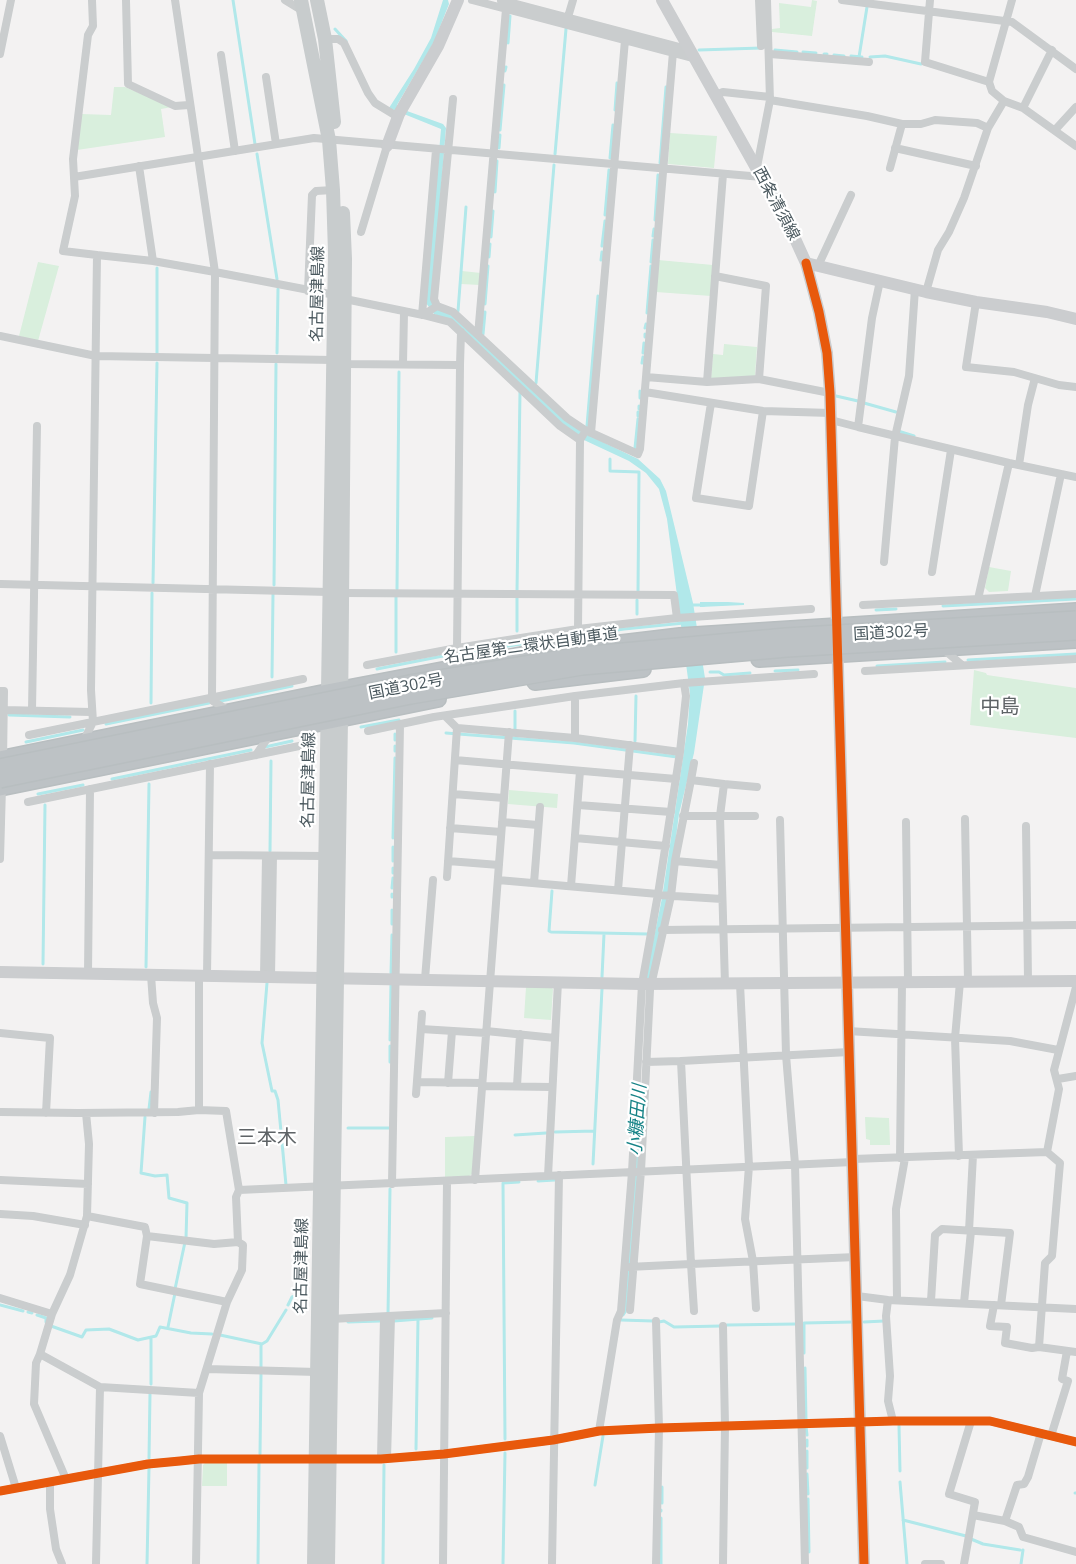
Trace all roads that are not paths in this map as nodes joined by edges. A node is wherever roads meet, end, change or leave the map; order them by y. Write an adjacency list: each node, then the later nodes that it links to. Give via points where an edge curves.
1 (11, 0): 27 (street)
2 (92, 0): 62 (street, via 93,26 88,35)
3 (126, 0): 39 (street, via 128,84 175,106)
4 (175, 0): 39 (street)
5 (285, 0): 17 (street)
6 (317, 0): 22 (main road, 名古屋津島線)
7 (458, 0): 42 (street, via 438,46)
8 (472, 0): 18 (street)
9 (501, 0): 20 (street)
10 (573, 0): 20 (street)
11 (662, 0): 28 (street, 西条清須線)
12 (759, 0): 24 (street)
13 (767, 0): 24 (street)
14 (842, 0): 19 (street)
15 (930, 0): 19 (street)
16 (1012, 0): 21 (street)
17 (303, 6): 46 (main road, 名古屋津島線)
18 (506, 9): 23 (street); 53 (street)
19 (929, 10): 21 (street); 34 (street, via 925,62)
20 (568, 18): 28 (street)
21 (1005, 21): 25 (street); 34 (street)
22 (325, 39): 42 (street, via 344,43 375,103); 46 (main road, 名古屋津島線)
23 (625, 40): 26 (street); 55 (street)
24 (763, 41): 29 (street)
25 (1052, 50): 32 (street); 41 (street)
26 (673, 52): 28 (street); 59 (street)
27 (0, 54)
28 (693, 54): 35 (street, 西条清須線)
29 (770, 54): 31 (street); 36 (street)
30 (221, 55): 52 (street)
31 (869, 62)
32 (1076, 69)
33 (266, 77): 47 (street)
34 (989, 82): 38 (street, via 992,91)
35 (716, 95): 36 (street, via 723,92); 60 (street, 西条清須線)
36 (770, 98): 43 (street); 60 (street)
37 (453, 99): 51 (street)
38 (1004, 100): 41 (street); 44 (street)
39 (189, 105): 54 (street)
40 (1076, 107): 45 (street)
41 (1023, 108): 45 (street)
42 (400, 113): 48 (street)
43 (902, 124): 44 (street, via 934,120 977,123); 50 (street)
44 (988, 128): 57 (street)
45 (1055, 130): 49 (street)
46 (332, 140): 47 (street, via 314,138); 48 (street); 63 (main road, 名古屋津島線); 74 (main road, 名古屋津島線, via 344,224)
47 (276, 144): 52 (street)
48 (387, 146): 51 (street); 65 (street)
49 (1076, 146)
50 (895, 148): 57 (street); 58 (street)
51 (442, 150): 53 (street); 76 (street, via 434,299); 78 (street)
52 (236, 151): 54 (street)
53 (494, 155): 55 (street); 81 (street)
54 (197, 157): 56 (street); 69 (street)
55 (614, 165): 59 (street); 100 (street)
56 (139, 166): 62 (street); 67 (street)
57 (976, 166): 72 (street)
58 (890, 168)
59 (663, 169): 61 (street); 88 (street)
60 (760, 172): 61 (street); 68 (street, 西条清須線)
61 (723, 174): 70 (street)
62 (74, 177): 66 (street, via 75,196 63,251)
63 (333, 190): 73 (street, via 312,195); 74 (main road, 名古屋津島線)
64 (851, 195): 68 (street)
65 (361, 232)
66 (98, 255): 67 (street); 83 (street)
67 (153, 261): 69 (street)
68 (812, 265): 71 (street); 94 (street, 西条清須線)
69 (215, 272): 73 (street); 84 (street)
70 (715, 276): 90 (street, via 766,286); 91 (street)
71 (880, 281): 72 (street); 99 (street)
72 (921, 290): 75 (street); 101 (street, via 909,376)
73 (308, 291): 74 (street)
74 (340, 297): 77 (street); 85 (main road, 名古屋津島線)
75 (976, 302): 79 (street); 89 (street, via 966,367)
76 (437, 306): 78 (street); 81 (street, via 453,312)
77 (404, 312): 78 (street); 86 (street)
78 (424, 314): 80 (street, via 445,319)
79 (1076, 319)
80 (461, 332): 87 (street); 100 (street, via 560,426)
81 (478, 335): 100 (street)
82 (0, 336): 83 (street)
83 (96, 356): 84 (street); 111 (street)
84 (215, 358): 85 (street); 112 (street)
85 (339, 362): 86 (street); 113 (main road, 名古屋津島線)
86 (403, 364): 87 (street)
87 (460, 365): 114 (street)
88 (646, 377): 91 (street); 93 (street)
89 (1035, 378): 92 (street); 104 (street)
90 (759, 379): 91 (street); 94 (street)
91 (707, 382)
92 (1076, 387)
93 (645, 392): 95 (street); 100 (street, via 638,454)
94 (830, 393): 97 (street, 西条清須線)
95 (711, 403): 96 (street); 96 (street, via 696,498 749,507)
96 (763, 411): 97 (street)
97 (831, 416): 99 (street); 127 (street, 西条清須線)
98 (37, 426): 110 (street)
99 (858, 427): 101 (street)
100 (584, 435): 116 (street)
101 (895, 437): 102 (street); 107 (street)
102 (951, 450): 103 (street); 108 (street)
103 (1009, 463): 104 (street); 118 (street)
104 (1019, 465): 105 (street)
105 (1061, 474): 106 (street); 117 (street)
106 (1076, 477)
107 (884, 562)
108 (932, 572)
109 (0, 584): 110 (street)
110 (34, 585): 111 (street); 151 (street)
111 (93, 586): 112 (street); 153 (street)
112 (212, 589): 113 (street); 148 (street)
113 (335, 593): 114 (street); 146 (main road, 名古屋津島線)
114 (456, 593): 116 (street); 132 (street)
115 (1076, 594): 117 (street)
116 (577, 595): 124 (street, via 674,596); 128 (street)
117 (1035, 596): 118 (street)
118 (978, 599): 119 (street)
119 (934, 602): 120 (street); 126 (street)
120 (863, 605)
121 (811, 609): 123 (street)
122 (1076, 611): 126 (highway, 国道302号)
123 (720, 615): 124 (street); 129 (street)
124 (677, 618): 128 (street)
125 (1076, 619): 171 (highway, 名古屋第二環状自動車道, bridge, via 786,636 580,655 410,683)
126 (926, 620): 127 (highway, 国道302号)
127 (836, 625): 129 (highway, 国道302号); 134 (street, 西条清須線)
128 (578, 629): 132 (street)
129 (736, 632): 139 (highway, 国道302号, via 542,652)
130 (1076, 632): 181 (highway, 名古屋第二環状自動車道, bridge, via 753,651 582,668 411,696)
131 (1076, 640): 133 (highway, 国道302号)
132 (457, 648): 137 (street); 139 (street)
133 (942, 648): 134 (highway, 国道302号); 138 (street)
134 (837, 654): 135 (highway, 国道302号); 226 (street, 西条清須線)
135 (775, 657): 142 (street); 149 (highway, 国道302号, via 526,683)
136 (1076, 659): 138 (street)
137 (367, 665)
138 (962, 666): 140 (street)
139 (446, 668): 146 (highway, 国道302号)
140 (866, 671)
141 (814, 674): 142 (street)
142 (753, 678): 144 (street)
143 (303, 679): 148 (street)
144 (686, 683): 147 (street); 169 (street)
145 (0, 691): 150 (street, via 4,691)
146 (334, 691): 152 (highway, 国道302号); 156 (main road, 名古屋津島線)
147 (575, 696): 155 (street); 164 (street)
148 (212, 697): 152 (street); 157 (street)
149 (419, 702): 154 (street); 156 (highway, 国道302号)
150 (4, 710): 151 (street); 171 (street)
151 (32, 710): 153 (street)
152 (230, 711): 165 (highway, 国道302号)
153 (91, 712): 157 (street)
154 (434, 717): 155 (street); 158 (street)
155 (446, 717): 161 (street)
156 (333, 720): 160 (highway, 国道302号); 208 (main road, 名古屋津島線); 235 (main road, 名古屋津島線)
157 (93, 722): 162 (street); 165 (street)
158 (400, 724): 159 (street); 236 (street)
159 (368, 731)
160 (271, 732): 168 (street); 175 (highway, 国道302号)
161 (457, 732): 163 (street); 170 (street)
162 (29, 735)
163 (509, 736): 164 (street); 173 (street)
164 (575, 738): 167 (street)
165 (83, 742): 171 (highway, 国道302号)
166 (304, 745): 168 (street)
167 (630, 749): 169 (street); 177 (street)
168 (255, 755): 172 (street)
169 (680, 755): 178 (street)
170 (455, 760): 173 (street); 185 (street)
171 (1, 762): 181 (street)
172 (210, 764): 182 (street); 206 (street)
173 (507, 764): 176 (street); 186 (street)
174 (694, 764): 179 (street)
175 (84, 771): 181 (highway, 国道302号); 182 (street)
176 (580, 771): 177 (street); 188 (street)
177 (628, 775): 178 (street); 190 (street)
178 (676, 779): 191 (street)
179 (691, 780): 180 (street); 192 (street)
180 (724, 784): 183 (street); 193 (street)
181 (1, 785): 209 (street)
182 (103, 786): 184 (street)
183 (757, 787)
184 (90, 789): 187 (street); 231 (street)
185 (453, 794): 186 (street); 201 (street)
186 (504, 798): 197 (street)
187 (28, 802)
188 (578, 805): 190 (street); 203 (street)
189 (540, 807): 199 (street)
190 (625, 809): 191 (street); 204 (street)
191 (671, 812): 205 (street)
192 (683, 816): 193 (street); 211 (street)
193 (720, 816): 194 (street); 213 (street)
194 (755, 816)
195 (965, 819): 224 (street)
196 (780, 820): 228 (street)
197 (502, 822): 199 (street); 202 (street)
198 (906, 822): 225 (street)
199 (538, 825): 217 (street)
200 (1026, 826): 222 (street)
201 (450, 828): 202 (street); 210 (street)
202 (501, 832): 212 (street)
203 (575, 838): 204 (street); 218 (street)
204 (622, 842): 205 (street); 219 (street)
205 (666, 846): 220 (street)
206 (209, 855): 207 (street); 233 (street)
207 (269, 856): 208 (street); 234 (street)
208 (325, 856): 235 (main road, 名古屋津島線)
209 (0, 859)
210 (448, 861): 212 (street); 214 (street)
211 (675, 861): 213 (street); 220 (street)
212 (499, 865): 216 (street)
213 (721, 865): 221 (street)
214 (447, 877)
215 (433, 880): 237 (street)
216 (498, 880): 217 (street); 238 (street)
217 (534, 883): 218 (street)
218 (571, 886): 219 (street)
219 (618, 891): 220 (street)
220 (664, 895): 221 (street); 229 (street); 245 (street)
221 (723, 899): 227 (street)
222 (1027, 925): 223 (street); 224 (street); 239 (street)
223 (1076, 925)
224 (967, 926): 225 (street); 243 (street)
225 (908, 927): 226 (street); 242 (street)
226 (844, 928): 228 (street); 244 (street, 西条清須線)
227 (723, 929): 228 (street); 229 (street); 246 (street)
228 (783, 929): 248 (street)
229 (662, 930): 245 (street)
230 (0, 972): 231 (street)
231 (88, 973): 232 (street)
232 (151, 975): 233 (street); 278 (street, via 157,1018)
233 (203, 976): 234 (street); 274 (street)
234 (268, 977): 235 (street)
235 (330, 978): 236 (street); 296 (main road, 名古屋津島線)
236 (395, 979): 237 (street); 294 (street)
237 (425, 980): 238 (street)
238 (490, 981): 241 (street); 254 (street)
239 (1028, 981): 240 (street); 243 (street)
240 (1076, 981)
241 (558, 982): 245 (street); 258 (street)
242 (905, 982): 243 (street); 244 (street); 257 (street)
243 (964, 982): 259 (street)
244 (846, 983): 248 (street); 253 (street, 西条清須線)
245 (646, 984): 246 (street); 265 (street); 287 (street)
246 (725, 984): 247 (street)
247 (740, 984): 248 (street); 263 (street)
248 (785, 984): 262 (street)
249 (1076, 987): 260 (street)
250 (422, 1014): 251 (street)
251 (421, 1029): 252 (street); 268 (street)
252 (452, 1031): 254 (street); 269 (street)
253 (848, 1031): 257 (street); 261 (street, 西条清須線)
254 (486, 1032): 256 (street); 270 (street)
255 (0, 1033): 276 (street, via 50,1038)
256 (520, 1034): 258 (street); 271 (street)
257 (901, 1035): 259 (street); 282 (street)
258 (555, 1038): 272 (street)
259 (955, 1038): 260 (street, via 1010,1041); 281 (street)
260 (1058, 1050): 267 (street, via 1054,1070)
261 (849, 1052): 262 (street); 283 (street, 西条清須線)
262 (786, 1055): 263 (street); 284 (street)
263 (744, 1058): 264 (street); 285 (street)
264 (681, 1061): 265 (street); 286 (street)
265 (646, 1062): 287 (street)
266 (1076, 1076): 267 (street)
267 (1058, 1078): 279 (street)
268 (417, 1082): 269 (street); 273 (street)
269 (448, 1083): 270 (street)
270 (482, 1084): 271 (street); 291 (street)
271 (517, 1086): 272 (street)
272 (552, 1087): 289 (street)
273 (416, 1094)
274 (199, 1110): 278 (street); 297 (street, via 226,1111)
275 (0, 1112): 276 (street)
276 (46, 1113): 277 (street)
277 (87, 1113): 278 (street); 293 (street)
278 (154, 1113)
279 (1047, 1152): 280 (street); 315 (street, via 1060,1163 1052,1256 1045,1263)
280 (973, 1155): 281 (street); 300 (street)
281 (959, 1156): 282 (street)
282 (903, 1158): 283 (street); 310 (street, via 896,1209)
283 (853, 1160): 284 (street); 303 (street, 西条清須線)
284 (795, 1164): 285 (street); 304 (street)
285 (749, 1166): 286 (street); 305 (street, via 745,1219)
286 (686, 1169): 287 (street); 306 (street)
287 (636, 1171): 288 (street); 307 (street)
288 (559, 1175): 289 (street); 343 (street)
289 (548, 1176): 291 (street)
290 (0, 1180): 293 (street); 295 (street)
291 (475, 1180): 292 (street)
292 (447, 1181): 294 (street); 320 (street)
293 (88, 1184): 299 (street)
294 (392, 1184): 296 (street)
295 (0, 1186)
296 (327, 1187): 297 (street); 323 (main road, 名古屋津島線); 330 (main road, 名古屋津島線)
297 (239, 1190): 302 (street)
298 (0, 1214): 299 (street)
299 (86, 1221): 301 (street, via 145,1227); 321 (street, via 70,1275)
300 (970, 1231): 311 (street, via 942,1229 935,1235); 313 (street); 314 (street, via 1010,1233)
301 (147, 1236): 302 (street, via 214,1244); 312 (street, via 140,1284)
302 (238, 1242): 312 (street, via 243,1245 242,1270)
303 (856, 1257): 304 (street); 308 (street, 西条清須線)
304 (798, 1258): 305 (street); 336 (street)
305 (753, 1261): 306 (street); 316 (street)
306 (692, 1264): 307 (street); 319 (street)
307 (629, 1267): 318 (street); 339 (street, via 616,1320)
308 (857, 1296): 310 (street); 335 (street, 西条清須線)
309 (0, 1298): 321 (street)
310 (892, 1300): 311 (street); 333 (street, via 886,1316 888,1401)
311 (931, 1301): 313 (street)
312 (227, 1302): 329 (street)
313 (964, 1303): 314 (street)
314 (997, 1305): 315 (street); 326 (street, via 990,1326 1006,1327 1005,1343)
315 (1042, 1307): 317 (street); 326 (street)
316 (756, 1308)
317 (1076, 1309)
318 (630, 1310)
319 (694, 1311)
320 (446, 1313): 322 (street); 345 (street)
321 (52, 1314): 328 (street)
322 (387, 1317): 323 (street); 348 (street)
323 (332, 1319): 347 (main road, 名古屋津島線)
324 (656, 1321): 338 (street)
325 (723, 1326): 337 (street)
326 (1039, 1347): 327 (street)
327 (1071, 1351): 342 (street, via 1062,1379 1068,1381)
328 (40, 1354): 331 (street); 350 (street, via 34,1404)
329 (207, 1369): 330 (street); 332 (street)
330 (317, 1372): 347 (main road, 名古屋津島線)
331 (100, 1387): 332 (street); 349 (street)
332 (199, 1393): 346 (street)
333 (893, 1421): 334 (street); 335 (street)
334 (971, 1421): 340 (street); 354 (street, via 949,1494 975,1502)
335 (860, 1423): 336 (street); 367 (street, 西条清須線)
336 (802, 1424): 337 (street); 366 (street)
337 (725, 1426): 338 (street); 365 (street)
338 (659, 1428): 339 (street); 364 (street)
339 (599, 1431): 343 (street)
340 (1041, 1433): 342 (street); 355 (street, via 1028,1477 1024,1484 1017,1485)
341 (0, 1436): 352 (street)
342 (1051, 1436): 344 (street)
343 (553, 1440): 345 (street); 363 (street)
344 (1076, 1442)
345 (444, 1454): 348 (street); 362 (street)
346 (199, 1459): 347 (street); 349 (street); 359 (street)
347 (322, 1459): 348 (street); 360 (main road, 名古屋津島線); 361 (main road, 名古屋津島線)
348 (384, 1459)
349 (98, 1474): 350 (street); 358 (street)
350 (66, 1479): 351 (street)
351 (50, 1482): 352 (street); 357 (street, via 50,1509)
352 (16, 1488): 353 (street)
353 (0, 1491)
354 (973, 1515): 355 (street); 370 (street)
355 (1005, 1521): 356 (street, via 1019,1527 1023,1538)
356 (1076, 1552)
357 (62, 1564)
358 (96, 1564)
359 (196, 1564)
360 (314, 1564)
361 (328, 1564)
362 (443, 1564)
363 (552, 1564)
364 (656, 1564)
365 (723, 1564)
366 (806, 1564)
367 (864, 1564)
368 (925, 1564): 369 (street)
369 (941, 1564)
370 (964, 1564)

